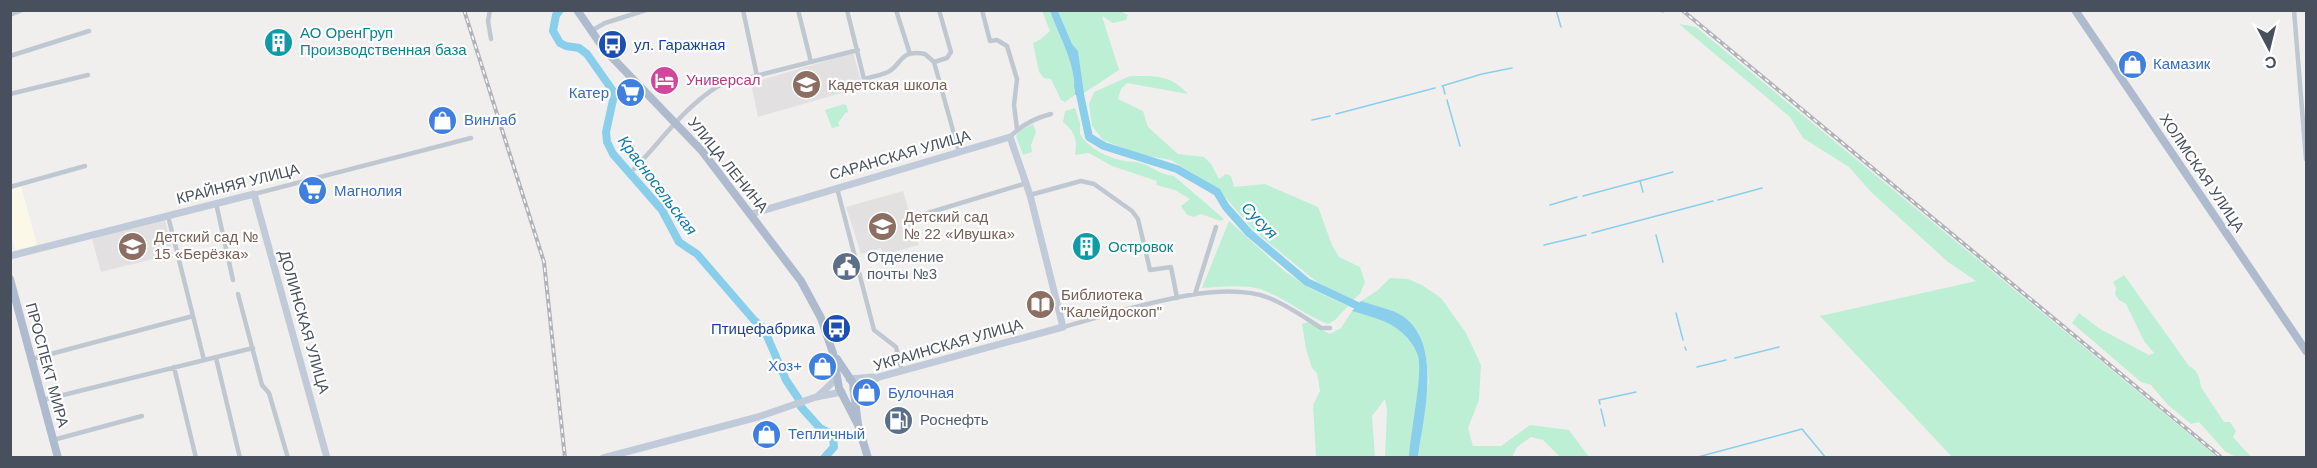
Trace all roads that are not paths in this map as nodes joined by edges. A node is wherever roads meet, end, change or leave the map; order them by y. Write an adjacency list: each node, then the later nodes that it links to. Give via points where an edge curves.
1 (22, 10): 13 (street)
2 (489, 10): 16 (street)
3 (646, 10): 15 (street, via 605,23)
4 (742, 10): 23 (street)
5 (798, 10): 20 (street)
6 (847, 10): 17 (street)
7 (896, 10): 18 (street)
8 (939, 10): 21 (street, via 951,52 947,58)
9 (982, 10): 28 (street, via 990,41 1007,46 1013,64 1017,79)
10 (2075, 10): 54 (main road, ХОЛМСКАЯ УЛИЦА)
11 (2294, 10): 26 (street)
12 (577, 11): 15 (main road, УЛИЦА ЛЕНИНА)
13 (10, 15)
14 (89, 31): 19 (street)
15 (591, 32): 27 (main road, УЛИЦА ЛЕНИНА)
16 (491, 39)
17 (858, 50): 18 (street, via 864,79 891,71 900,58); 20 (street)
18 (910, 54): 21 (street, via 925,54)
19 (10, 56)
20 (811, 62): 23 (street)
21 (934, 62): 31 (street)
22 (88, 75): 24 (street)
23 (757, 76): 27 (street, via 711,90)
24 (10, 94)
25 (1051, 114): 28 (street, via 1034,118)
26 (2305, 121): 32 (street)
27 (677, 123): 34 (street); 41 (main road, УЛИЦА ЛЕНИНА)
28 (1017, 129): 29 (street)
29 (1010, 137): 31 (street, САРАНСКАЯ УЛИЦА); 35 (street)
30 (471, 138): 38 (street, КРАЙНЯЯ УЛИЦА)
31 (959, 152): 37 (street, САРАНСКАЯ УЛИЦА)
32 (2307, 159)
33 (85, 166): 36 (street)
34 (634, 168)
35 (1027, 183): 39 (street); 43 (street)
36 (10, 187)
37 (837, 188): 41 (street, САРАНСКАЯ УЛИЦА); 61 (street, via 874,330 896,347)
38 (254, 194): 40 (street, КРАЙНЯЯ УЛИЦА); 77 (street, ДОЛИНСКАЯ УЛИЦА)
39 (1030, 195): 50 (street, via 1081,181 1094,184 1138,219 1150,270 1171,267); 52 (street)
40 (216, 203): 42 (street, КРАЙНЯЯ УЛИЦА); 47 (street)
41 (751, 214): 56 (main road, УЛИЦА ЛЕНИНА, via 801,280)
42 (168, 216): 45 (street, КРАЙНЯЯ УЛИЦА); 51 (street)
43 (918, 216)
44 (1216, 227): 49 (street)
45 (10, 256)
46 (10, 279): 58 (main road, ПРОСПЕКТ МИРА)
47 (233, 280)
48 (238, 294): 55 (street)
49 (1195, 294): 50 (street, УКРАИНСКАЯ УЛИЦА); 53 (street, УКРАИНСКАЯ УЛИЦА, via 1248,292 1276,301 1321,328)
50 (1176, 298): 52 (street, УКРАИНСКАЯ УЛИЦА)
51 (193, 316): 58 (street); 59 (street)
52 (1063, 327): 61 (street, УКРАИНСКАЯ УЛИЦА)
53 (1330, 328)
54 (2305, 346)
55 (253, 348): 57 (street); 76 (street)
56 (833, 353): 63 (main road, УЛИЦА ЛЕНИНА); 64 (main road, УЛИЦА ЛЕНИНА); 67 (street, via 833,382)
57 (216, 358): 59 (street); 75 (street)
58 (32, 359): 68 (main road, ПРОСПЕКТ МИРА)
59 (204, 360): 60 (street)
60 (174, 367): 68 (street); 74 (street)
61 (902, 371): 62 (street, УКРАИНСКАЯ УЛИЦА)
62 (879, 377): 63 (street); 65 (street, УКРАИНСКАЯ УЛИЦА)
63 (849, 379): 64 (main road, УКРАИНСКАЯ УЛИЦА); 65 (main road, УЛИЦА ЛЕНИНА)
64 (840, 382): 66 (main road, УЛИЦА ЛЕНИНА); 67 (street, УКРАИНСКАЯ УЛИЦА)
65 (853, 390): 66 (main road, УКРАИНСКАЯ УЛИЦА); 71 (main road, УЛИЦА ЛЕНИНА)
66 (842, 392): 67 (street, УКРАИНСКАЯ УЛИЦА); 69 (main road, УЛИЦА ЛЕНИНА)
67 (813, 398): 69 (street, via 835,396); 78 (street, УКРАИНСКАЯ УЛИЦА, via 758,417)
68 (43, 400): 72 (main road, ПРОСПЕКТ МИРА)
69 (848, 405): 71 (main road, УЛИЦА ЛЕНИНА)
70 (142, 416): 72 (street)
71 (858, 425): 79 (main road, УЛИЦА ЛЕНИНА)
72 (53, 440): 73 (main road, ПРОСПЕКТ МИРА)
73 (58, 458)
74 (196, 458)
75 (240, 458)
76 (288, 458)
77 (327, 458)
78 (603, 458)
79 (868, 458)

